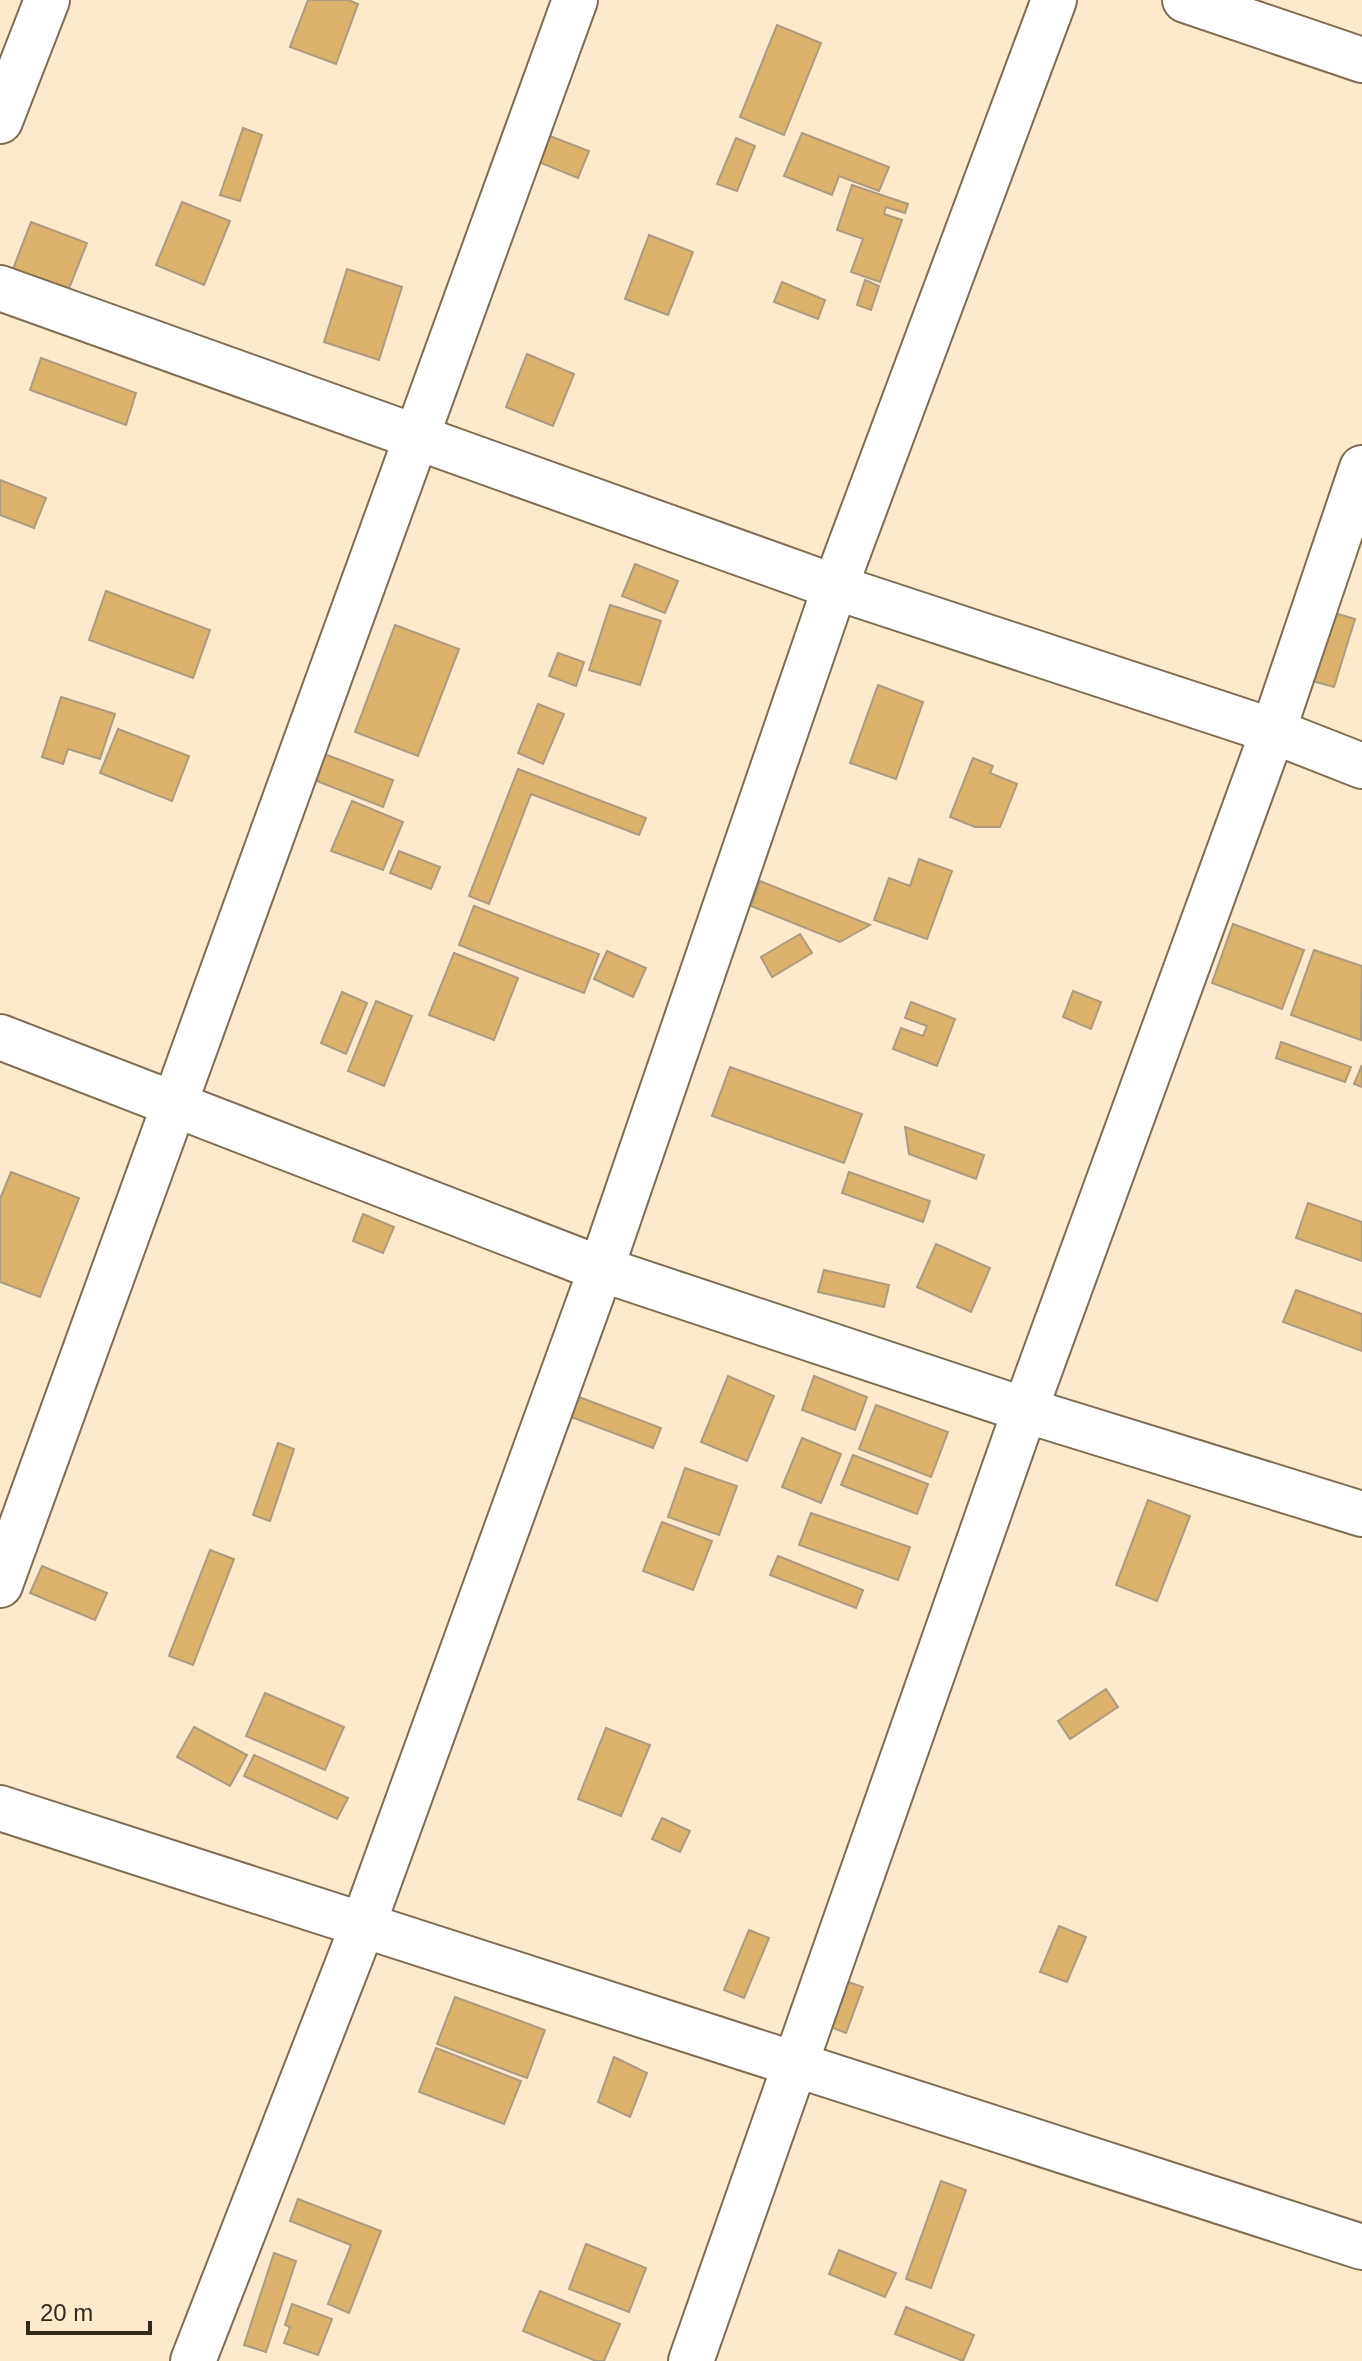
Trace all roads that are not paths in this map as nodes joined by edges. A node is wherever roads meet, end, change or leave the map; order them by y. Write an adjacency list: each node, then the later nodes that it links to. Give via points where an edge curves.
1 (47, 0): 6 (street)
2 (575, 0): 8 (street)
3 (1054, 0): 10 (street)
4 (1185, 0): 5 (street)
5 (1362, 60)
6 (0, 121)
7 (0, 288): 8 (street)
8 (417, 436): 10 (street); 14 (street)
9 (1362, 468): 11 (street)
10 (835, 587): 11 (street); 15 (street)
11 (1273, 731): 12 (street); 16 (street)
12 (1362, 766)
13 (0, 1037): 14 (street)
14 (174, 1105): 15 (street); 18 (street)
15 (601, 1269): 16 (street); 20 (street)
16 (1025, 1410): 17 (street); 21 (street)
17 (1362, 1514)
18 (0, 1585)
19 (0, 1808): 20 (street)
20 (363, 1925): 21 (street); 23 (street)
21 (796, 2065): 22 (street); 24 (street)
22 (1362, 2247)
23 (193, 2361)
24 (691, 2361)

